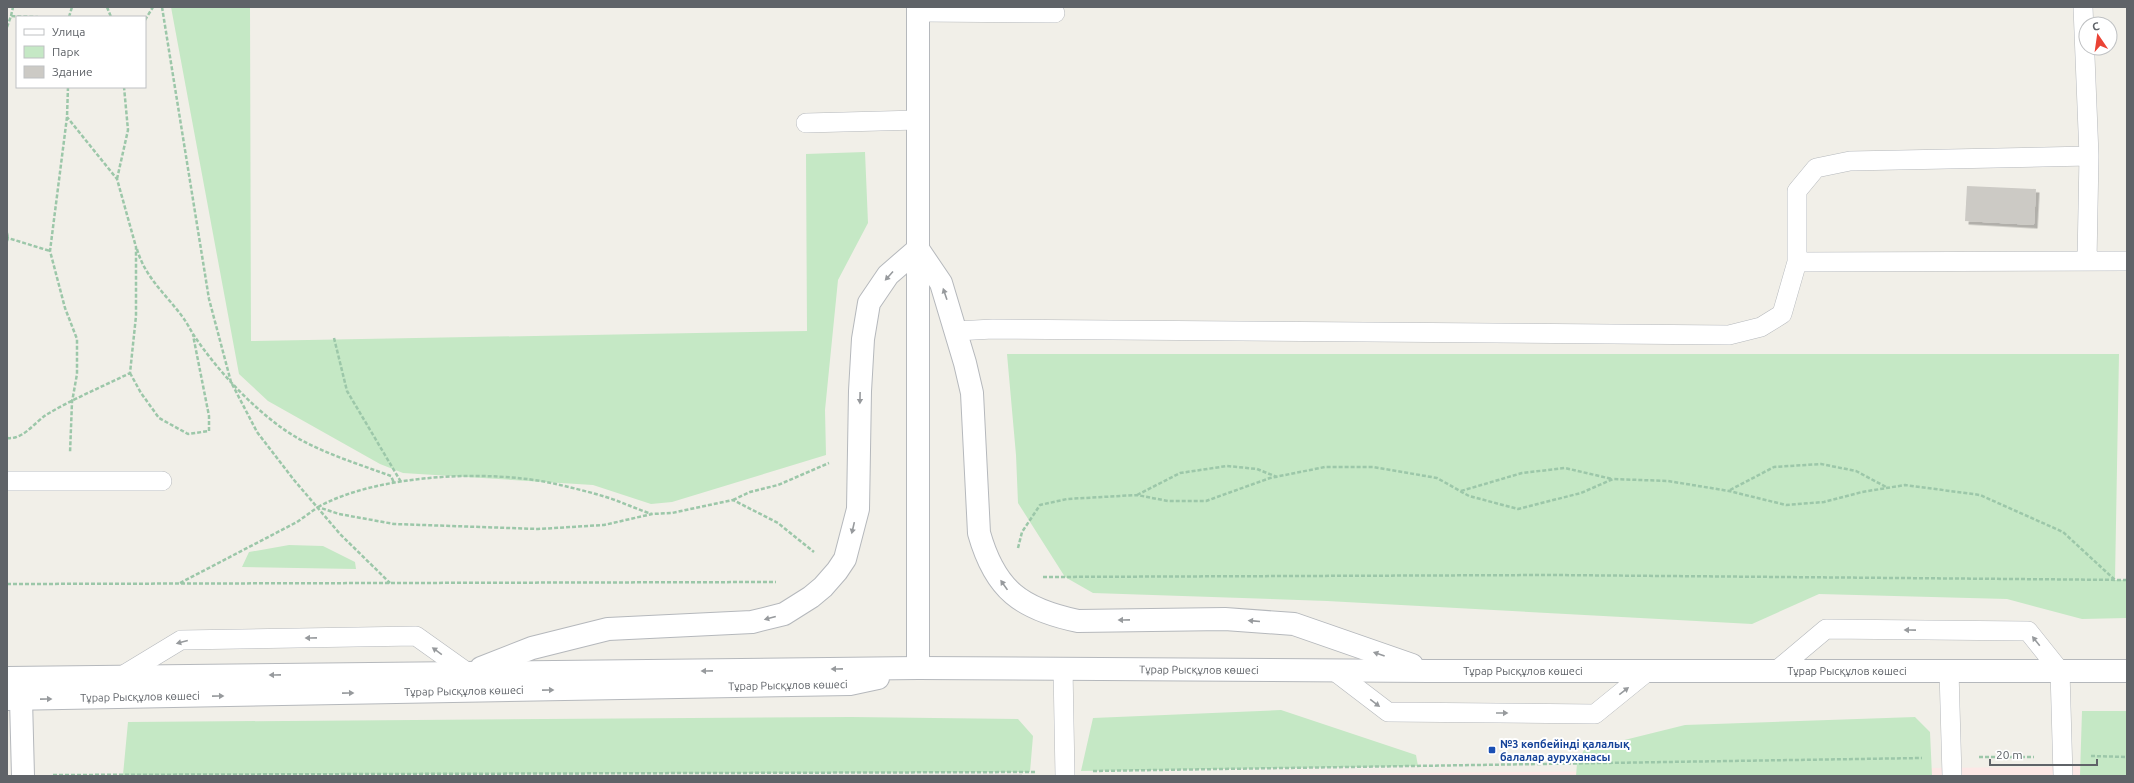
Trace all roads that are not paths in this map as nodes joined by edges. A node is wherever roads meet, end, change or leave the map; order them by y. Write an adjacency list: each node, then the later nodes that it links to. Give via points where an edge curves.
1 (2083, 7): 6 (lane)
2 (918, 10): 3 (lane); 4 (street)
3 (1055, 13)
4 (918, 120): 5 (lane); 7 (street)
5 (806, 123)
6 (2089, 156): 8 (lane); 10 (lane, via 1850,161 1816,168 1797,191)
7 (918, 250): 11 (street, one-way to 7, via 941,283); 14 (street); 23 (street, one-way to 23, via 888,275 869,303 860,384 858,509 845,559 837,572 823,586 784,614 752,622 608,629 532,648)
8 (2087, 261): 9 (lane); 10 (lane)
9 (2127, 261)
10 (1797, 262): 11 (lane, via 1782,314 1761,327 1729,335 1001,329)
11 (956, 331): 17 (street, one-way to 11, via 1294,624 1225,619 1078,621 1044,612 1007,590 984,550 979,533 972,393)
12 (7, 481): 13 (lane)
13 (162, 481)
14 (918, 668): 15 (street, Тұрар Рысқұлов көшесі); 23 (street, Тұрар Рысқұлов көшесі, one-way to 23); 26 (street, Тұрар Рысқұлов көшесі, one-way to 14, via 850,684)
15 (1063, 668): 16 (street, Тұрар Рысқұлов көшесі); 28 (lane)
16 (1333, 670): 17 (street, Тұрар Рысқұлов көшесі); 18 (lane, one-way to 18, via 1388,712 1587,714 1595,714)
17 (1429, 671): 18 (street, Тұрар Рысқұлов көшесі)
18 (1648, 671): 19 (street, Тұрар Рысқұлов көшесі)
19 (1776, 671): 20 (street, Тұрар Рысқұлов көшесі); 21 (lane, one-way to 19, via 2028,631 1826,629)
20 (1949, 671): 21 (street, Тұрар Рысқұлов көшесі); 29 (lane)
21 (2060, 671): 22 (street, Тұрар Рысқұлов көшесі); 30 (lane)
22 (2127, 671)
23 (468, 673): 24 (street, Тұрар Рысқұлов көшесі, one-way to 24); 24 (lane, one-way to 24, via 416,636 181,640)
24 (120, 677): 25 (street, Тұрар Рысқұлов көшесі)
25 (7, 678)
26 (14, 699): 27 (street)
27 (23, 776)
28 (1065, 776)
29 (1952, 776)
30 (2063, 776)

